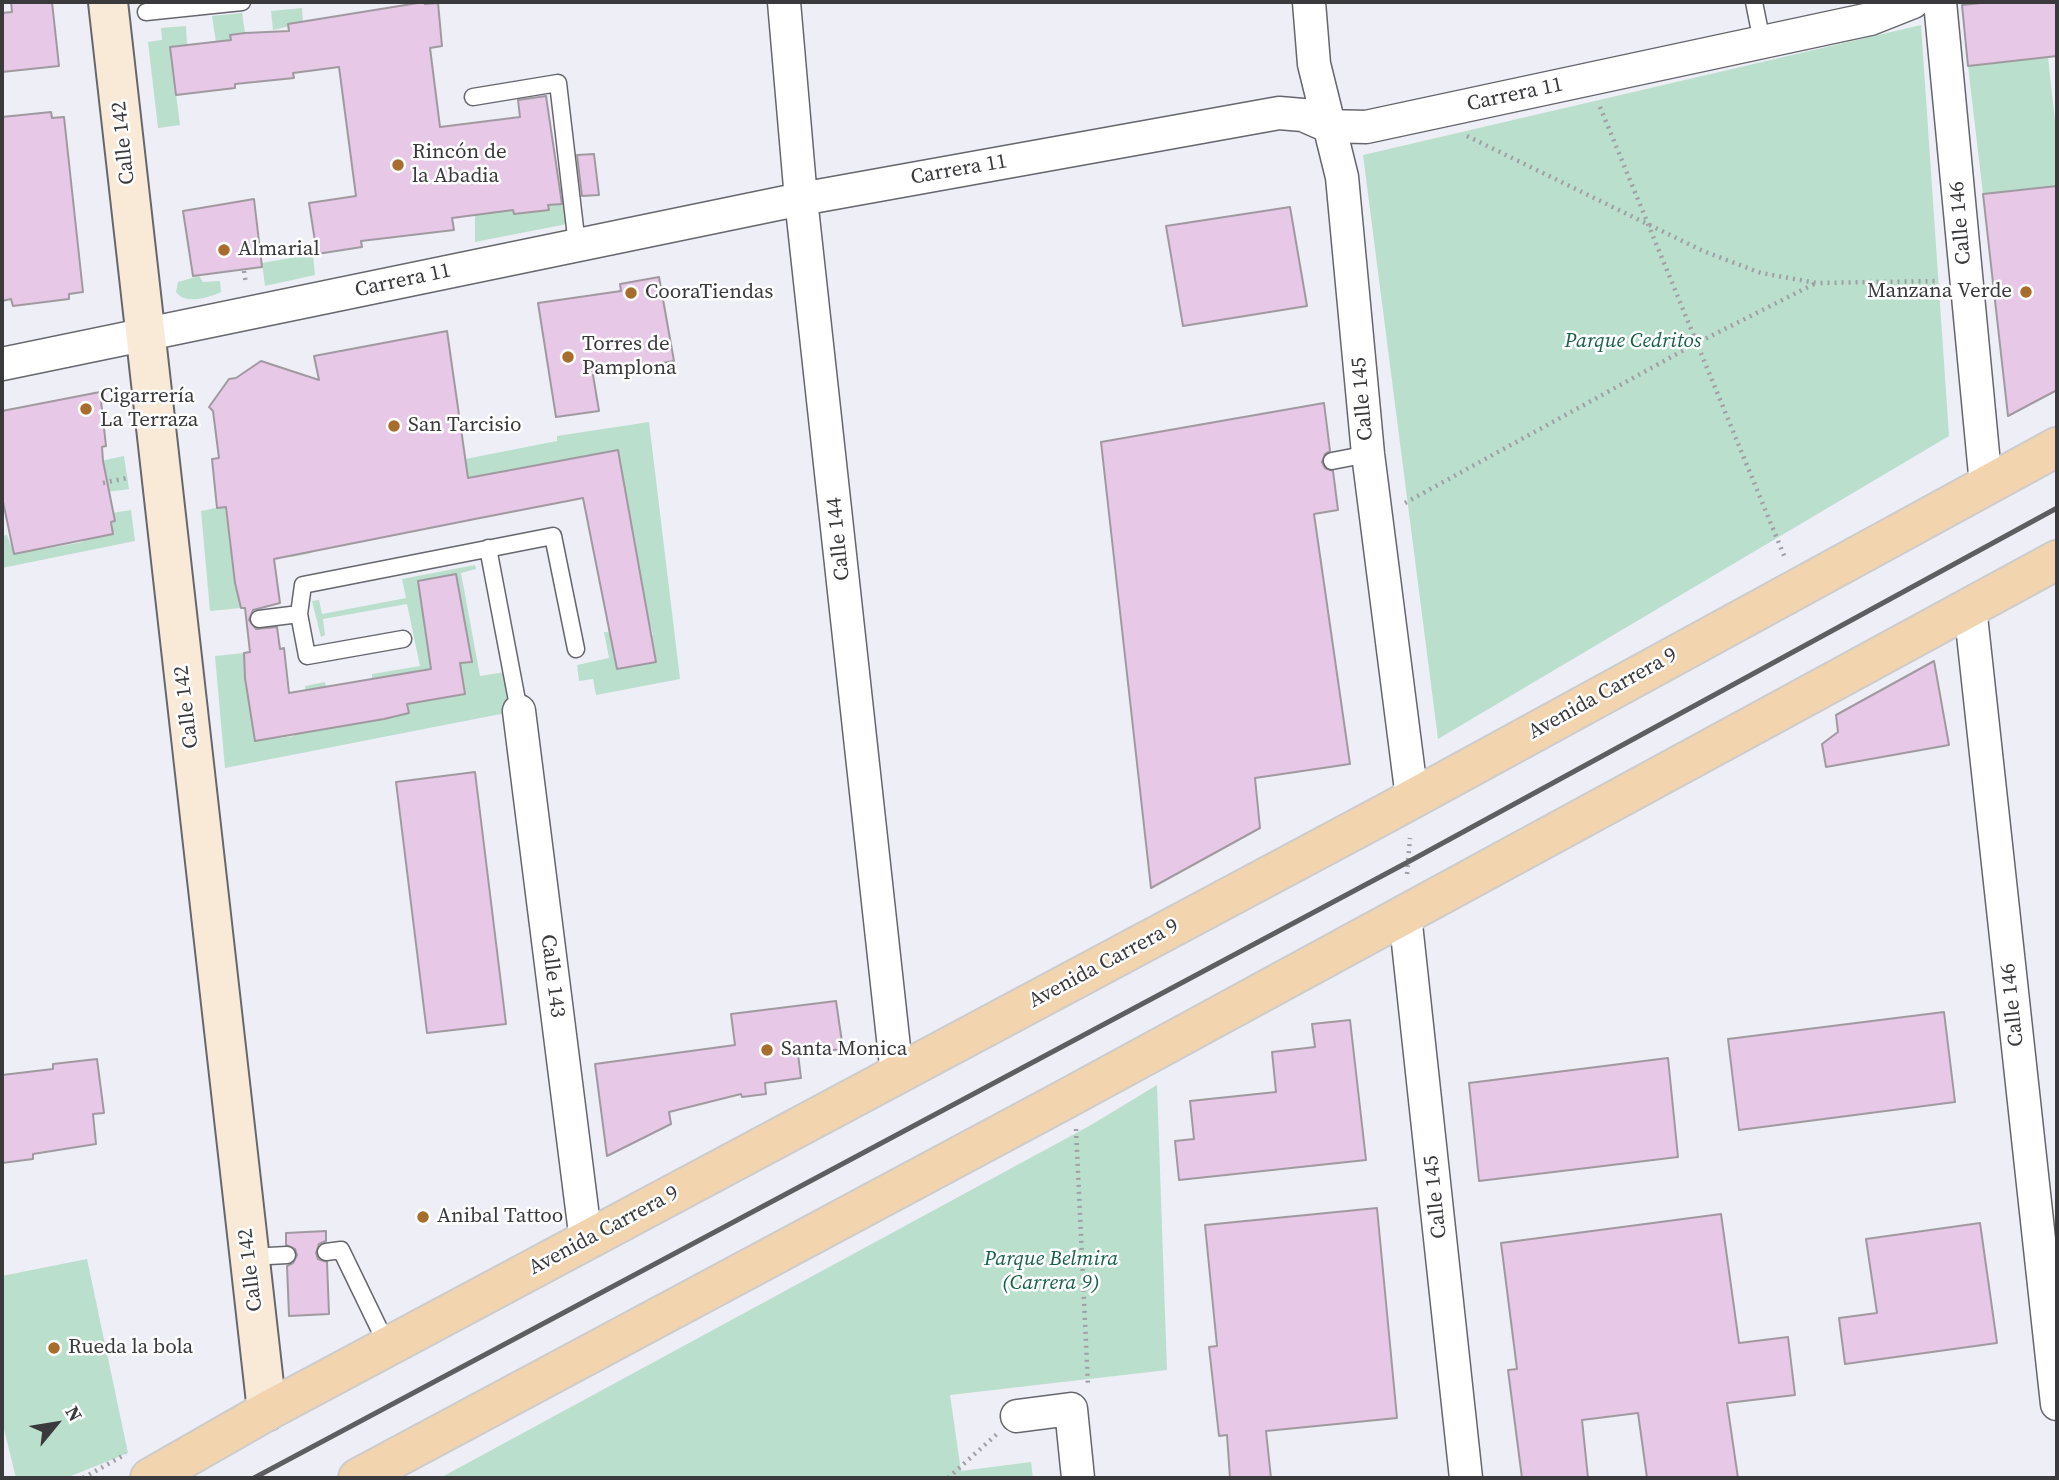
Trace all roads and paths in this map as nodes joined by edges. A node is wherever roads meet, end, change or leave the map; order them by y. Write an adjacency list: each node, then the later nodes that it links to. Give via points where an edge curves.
1 (108, 2): 19 (main road, Calle 142)
2 (242, 2): 8 (lane)
3 (784, 2): 14 (street, Calle 144)
4 (1309, 2): 13 (street, Calle 145, via 1314,64)
5 (1754, 2): 9 (lane)
6 (1913, 2): 9 (street, Carrera 11, via 1870,19)
7 (1940, 2): 17 (street, Calle 146)
8 (146, 12)
9 (1762, 42): 10 (street, Carrera 11)
10 (1589, 80): 12 (street, Carrera 11); 15 (path)
11 (473, 97): 16 (lane, via 567,82)
12 (1422, 115): 13 (street, Carrera 11, via 1366,127); 15 (path)
13 (1328, 126): 14 (street, Carrera 11, via 1303,115 1279,113); 23 (street, Calle 145, via 1342,177)
14 (801, 199): 16 (street, Carrera 11); 40 (street, Calle 144)
15 (1644, 221): 18 (path, via 1761,273); 20 (path)
16 (577, 245): 19 (street, Carrera 11)
17 (1966, 280): 18 (path); 27 (street, Calle 146)
18 (1817, 282): 20 (path)
19 (145, 335): 21 (street, Carrera 11); 47 (main road, Calle 142, via 268,1256)
20 (1695, 344): 28 (path); 31 (path)
21 (2, 364)
22 (2057, 447): 27 (main road, Avenida Carrera 9)
23 (1368, 454): 24 (lane); 28 (street, Calle 145)
24 (1332, 461)
25 (127, 478): 26 (path)
26 (103, 483)
27 (1986, 485): 38 (main road, Avenida Carrera 9)
28 (1376, 519): 38 (street, Calle 145)
29 (488, 548): 33 (lane, via 303,585); 36 (lane, via 553,536); 37 (lane)
30 (2057, 559): 32 (main road)
31 (1785, 561)
32 (1970, 607): 39 (main road); 45 (street, Calle 146)
33 (299, 614): 34 (lane); 35 (lane, via 307,656)
34 (260, 619)
35 (403, 639)
36 (576, 649)
37 (519, 711): 42 (street, Calle 143)
38 (1412, 798): 39 (path); 40 (main road, Avenida Carrera 9)
39 (1405, 915): 41 (main road); 53 (street, Calle 145)
40 (897, 1075): 42 (main road, Avenida Carrera 9)
41 (1075, 1093): 46 (path, via 1089,1384); 50 (main road)
42 (586, 1241): 44 (main road, Avenida Carrera 9)
43 (326, 1252): 44 (lane, via 341,1250)
44 (388, 1347): 47 (main road, Avenida Carrera 9)
45 (2057, 1404)
46 (1071, 1409): 48 (street); 52 (street)
47 (267, 1412): 49 (main road, Avenida Carrera 9)
48 (1017, 1416): 51 (path)
49 (150, 1478)
50 (358, 1478)
51 (948, 1478)
52 (1078, 1478)
53 (1466, 1478)

